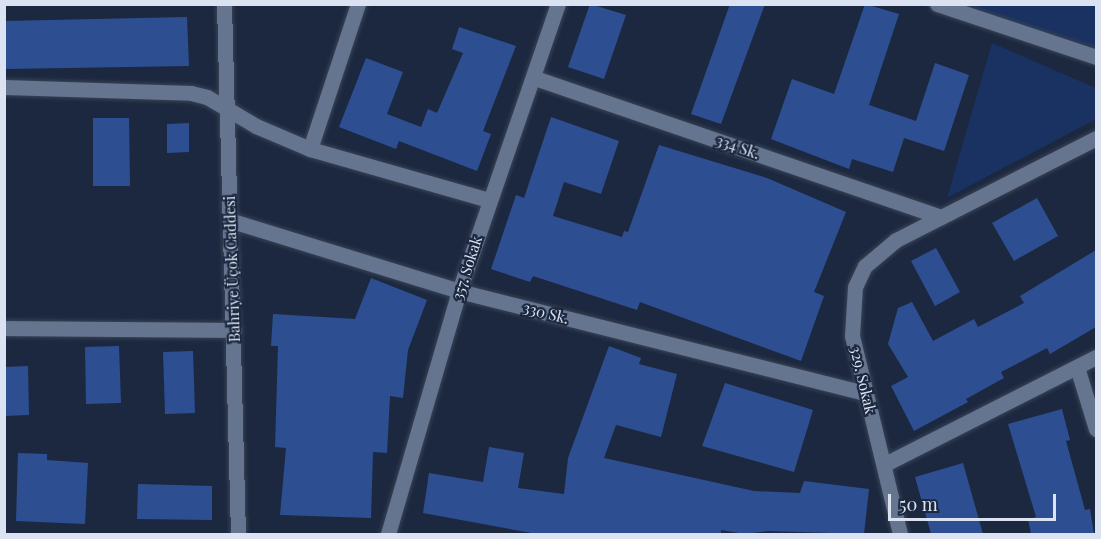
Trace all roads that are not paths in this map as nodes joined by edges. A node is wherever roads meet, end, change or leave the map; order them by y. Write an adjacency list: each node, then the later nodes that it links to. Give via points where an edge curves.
1 (224, 4): 8 (street, Bahriye Üçok Caddesi)
2 (358, 4): 10 (street)
3 (558, 4): 6 (street, 357. Sokak)
4 (937, 4): 5 (street)
5 (1096, 57)
6 (535, 78): 11 (street, 357. Sokak); 12 (street, 334 Sk.)
7 (4, 87): 8 (street, via 169,89)
8 (225, 105): 10 (street, via 255,126); 13 (street, Bahriye Üçok Caddesi)
9 (1096, 138): 12 (street, 329. Sokak)
10 (310, 149): 11 (street)
11 (489, 200): 14 (street, 357. Sokak)
12 (941, 217): 19 (street, 329. Sokak, via 896,240 865,266 855,287 852,336)
13 (232, 220): 14 (street, 330 Sk.); 16 (street, Bahriye Üçok Caddesi)
14 (459, 291): 19 (street, 330 Sk.); 23 (street, 357. Sokak)
15 (4, 328): 16 (street)
16 (234, 330): 22 (street, Bahriye Üçok Caddesi)
17 (1096, 357): 18 (street)
18 (1077, 367): 20 (street); 21 (street)
19 (865, 393): 21 (street, 329. Sokak)
20 (1096, 429)
21 (885, 464): 24 (street, 329. Sokak)
22 (238, 534)
23 (388, 534)
24 (900, 534)

